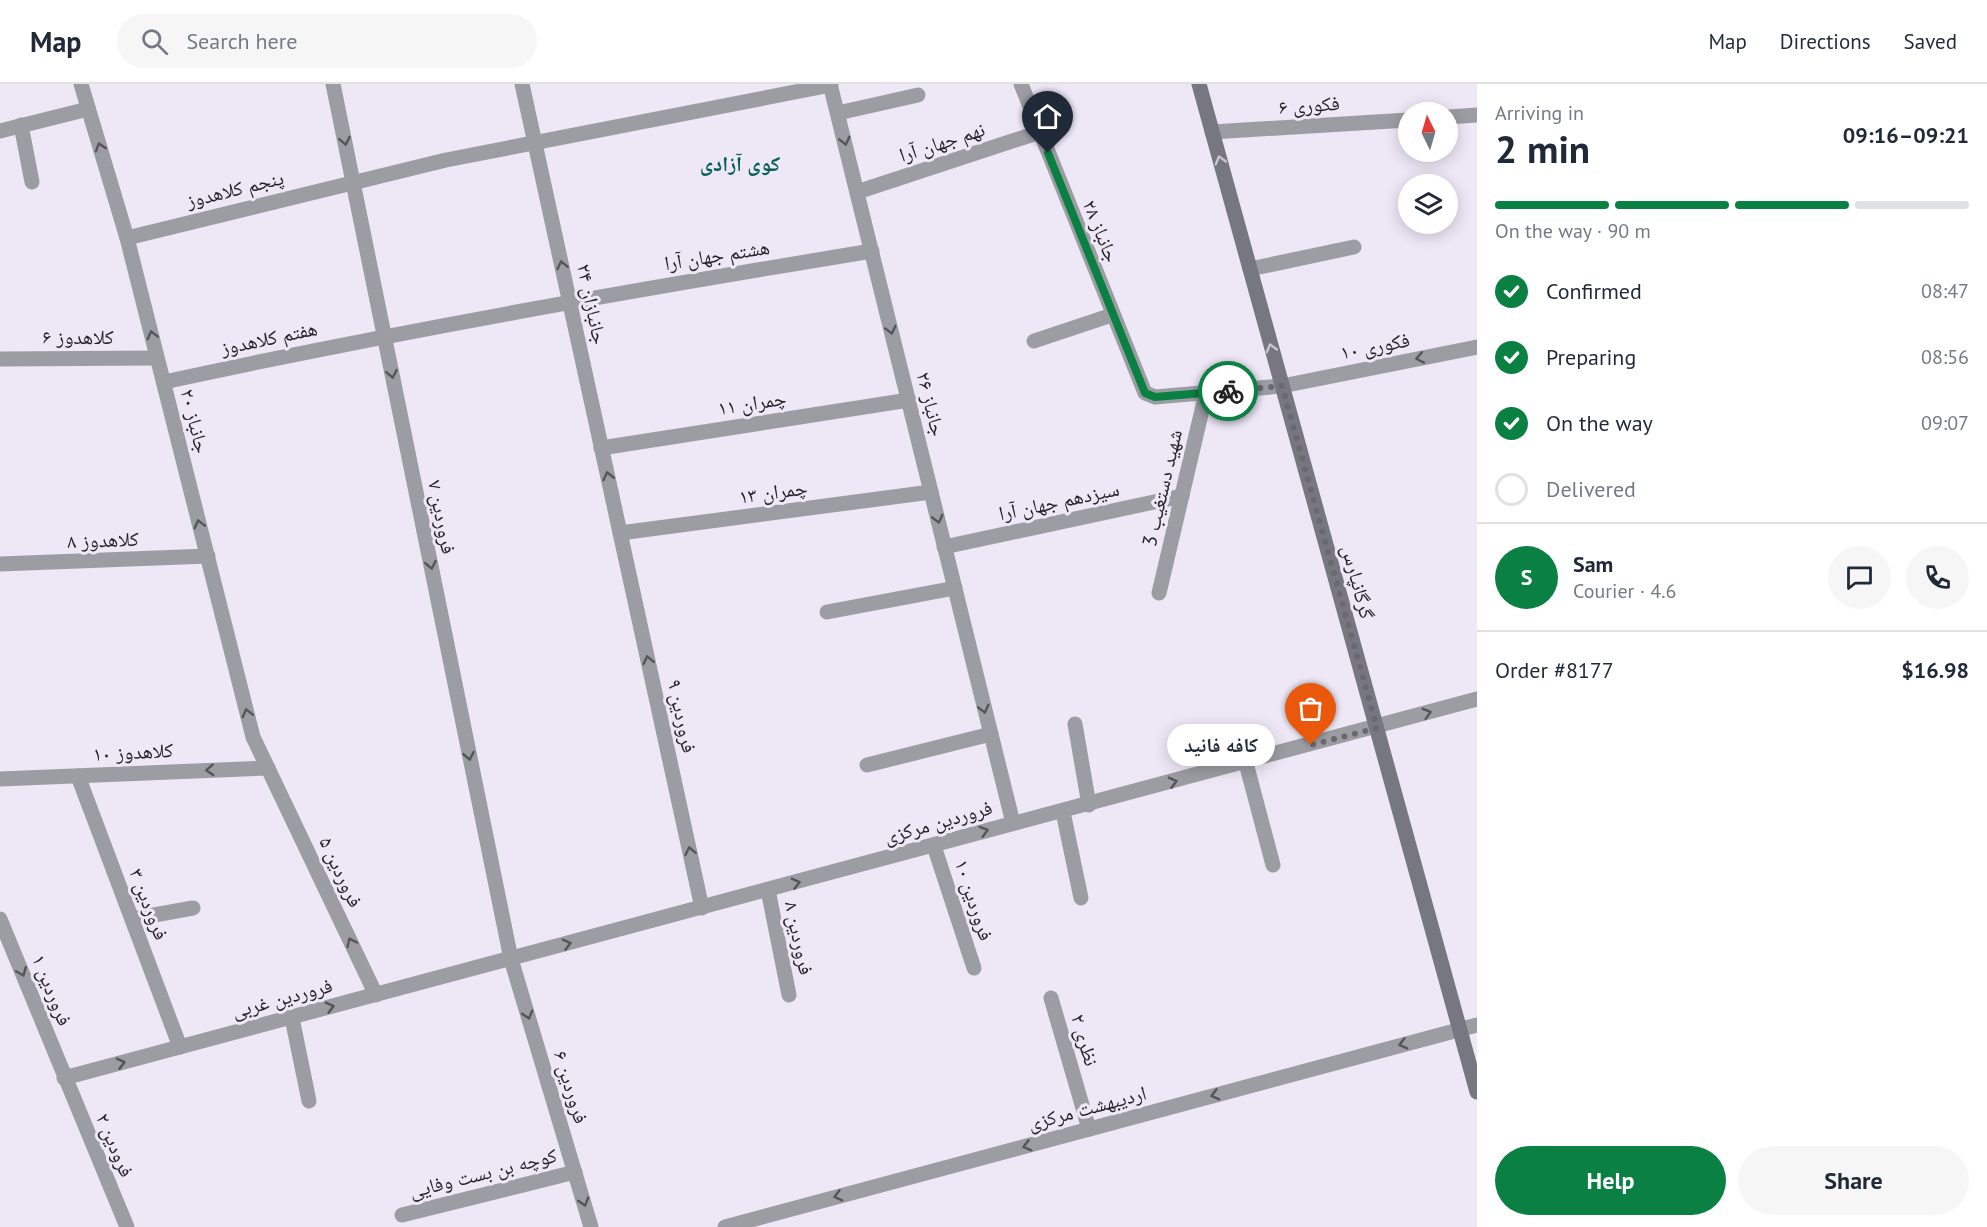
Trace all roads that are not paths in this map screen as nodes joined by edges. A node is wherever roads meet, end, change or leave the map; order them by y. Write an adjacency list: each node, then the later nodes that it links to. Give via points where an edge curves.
1 (81, 84): 8 (street, ۲۰ جانباز)
2 (333, 84): 18 (street, فروردین ۷, one-way to 18)
3 (522, 84): 17 (street, جانبازان ۲۴)
4 (1020, 84): 15 (street, جانباز ۲۸)
5 (1199, 84): 16 (street, گرگانپارس)
6 (831, 85): 9 (street, جانباز ۲۶); 17 (street, پنجم کلاهدوز)
7 (918, 95): 9 (street)
8 (88, 108): 13 (street); 21 (street, ۲۰ جانباز, one-way to 8)
9 (838, 113): 20 (street, جانباز ۲۶, one-way to 20)
10 (1477, 115): 11 (street)
11 (1458, 116)
12 (1398, 121): 16 (street, فکوری ۶)
13 (21, 125): 14 (street); 19 (street)
14 (0, 130)
15 (1040, 132): 20 (street, نهم جهان آرا); 26 (street, جانباز ۲۸)
16 (1212, 132): 24 (street, گرگانپارس, one-way to 16)
17 (534, 141): 18 (street, پنجم کلاهدوز); 25 (street, جانبازان ۲۴, one-way to 17)
18 (352, 181): 21 (street, پنجم کلاهدوز); 28 (street, فروردین ۷)
19 (32, 182)
20 (857, 192): 23 (street, جانباز ۲۶)
21 (127, 238): 31 (street, ۲۰ جانباز, one-way to 21)
22 (1354, 247): 24 (street)
23 (872, 251): 25 (street, هشتم جهان آرا); 37 (street, جانباز ۲۶, one-way to 37)
24 (1250, 269): 34 (street, گرگانپارس, one-way to 24)
25 (569, 300): 27 (street, هشتم جهان آرا); 38 (street, جانبازان ۲۴)
26 (1112, 315): 29 (street); 35 (street, جانباز ۲۸)
27 (480, 317): 28 (street, هفتم کلاهدوز)
28 (384, 335): 33 (street, هفتم کلاهدوز); 68 (street, فروردین ۷, one-way to 68)
29 (1034, 340)
30 (1477, 347): 34 (street, فکوری ۱۰, one-way to 34)
31 (157, 358): 32 (street, کلاهدوز ۶); 33 (street, ۲۰ جانباز)
32 (0, 359)
33 (164, 382): 43 (street, ۲۰ جانباز, one-way to 33)
34 (1282, 386): 36 (street, فکوری ۱۰); 50 (street, گرگانپارس)
35 (1145, 393): 36 (street, فکوری ۱۰, via 1155,397)
36 (1206, 393): 40 (street, شهيد دستغيب 3)
37 (909, 400): 38 (street, ۱۱ چمران); 39 (street, جانباز ۲۶)
38 (601, 448): 41 (street, جانبازان ۲۴, one-way to 38)
39 (931, 492): 41 (street, ۱۳ چمران); 42 (street, جانباز ۲۶, one-way to 42)
40 (1182, 496): 42 (street, سیزدهم جهان آرا); 46 (street, شهيد دستغيب 3)
41 (620, 533): 65 (street, فروردین ۹, one-way to 41)
42 (945, 547): 45 (street, جانباز ۲۶)
43 (208, 556): 44 (street, کلاهدوز ۸); 54 (street, ۲۰ جانباز, one-way to 43, via 253,737)
44 (0, 564)
45 (955, 588): 47 (street); 51 (street, جانباز ۲۶, one-way to 51)
46 (1159, 593)
47 (827, 612)
48 (1477, 699): 50 (street, فروردین مرکزی, one-way to 48)
49 (1075, 724): 57 (street)
50 (1377, 728): 52 (street, فروردین مرکزی); 75 (street, گرگانپارس)
51 (991, 734): 53 (street); 59 (street, جانباز ۲۶)
52 (1246, 763): 57 (street, فروردین مرکزی, one-way to 52); 61 (street)
53 (867, 765)
54 (268, 768): 55 (street, کلاهدوز ۱۰, one-way to 55); 70 (street, فروردین ۵, one-way to 54)
55 (78, 776): 56 (street, کلاهدوز ۱۰); 67 (street, فروردین ۳)
56 (0, 779)
57 (1089, 805): 58 (street, فروردین مرکزی)
58 (1063, 812): 59 (street, فروردین مرکزی); 63 (street)
59 (1013, 823): 60 (street, فروردین مرکزی, one-way to 59)
60 (934, 846): 62 (street, فروردین مرکزی, one-way to 60); 69 (street, فروردین ۱۰)
61 (1273, 865)
62 (768, 890): 65 (street, فروردین مرکزی); 71 (street, فروردین ۸)
63 (1081, 898)
64 (193, 908): 67 (street)
65 (702, 908): 68 (street, فروردین مرکزی, one-way to 65)
66 (0, 920): 77 (street, فروردین ۱, one-way to 77)
67 (132, 920): 76 (street, فروردین ۳)
68 (511, 959): 70 (street, فروردین غربی); 81 (street, فروردین ۶, one-way to 81)
69 (974, 968)
70 (376, 995): 73 (street, فروردین غربی, one-way to 70)
71 (789, 995)
72 (1051, 998): 80 (street, نظری ۲)
73 (292, 1018): 76 (street, فروردین غربی); 79 (street)
74 (1477, 1024): 75 (street, اردیبهشت مرکزی)
75 (1460, 1029): 78 (street, گرگانپارس); 80 (street, اردیبهشت مرکزی, one-way to 80)
76 (180, 1047): 77 (street, فروردین غربی, one-way to 76)
77 (64, 1078): 84 (street, فرودین ۲)
78 (1477, 1092)
79 (309, 1101)
80 (1089, 1129): 83 (street, اردیبهشت مرکزی, one-way to 83)
81 (575, 1172): 82 (street, کوچه بن بست وفایی); 85 (street, فروردین ۶, one-way to 85)
82 (402, 1215)
83 (742, 1225): 86 (street, اردیبهشت مرکزی)
84 (127, 1227)
85 (591, 1227)
86 (725, 1227)

